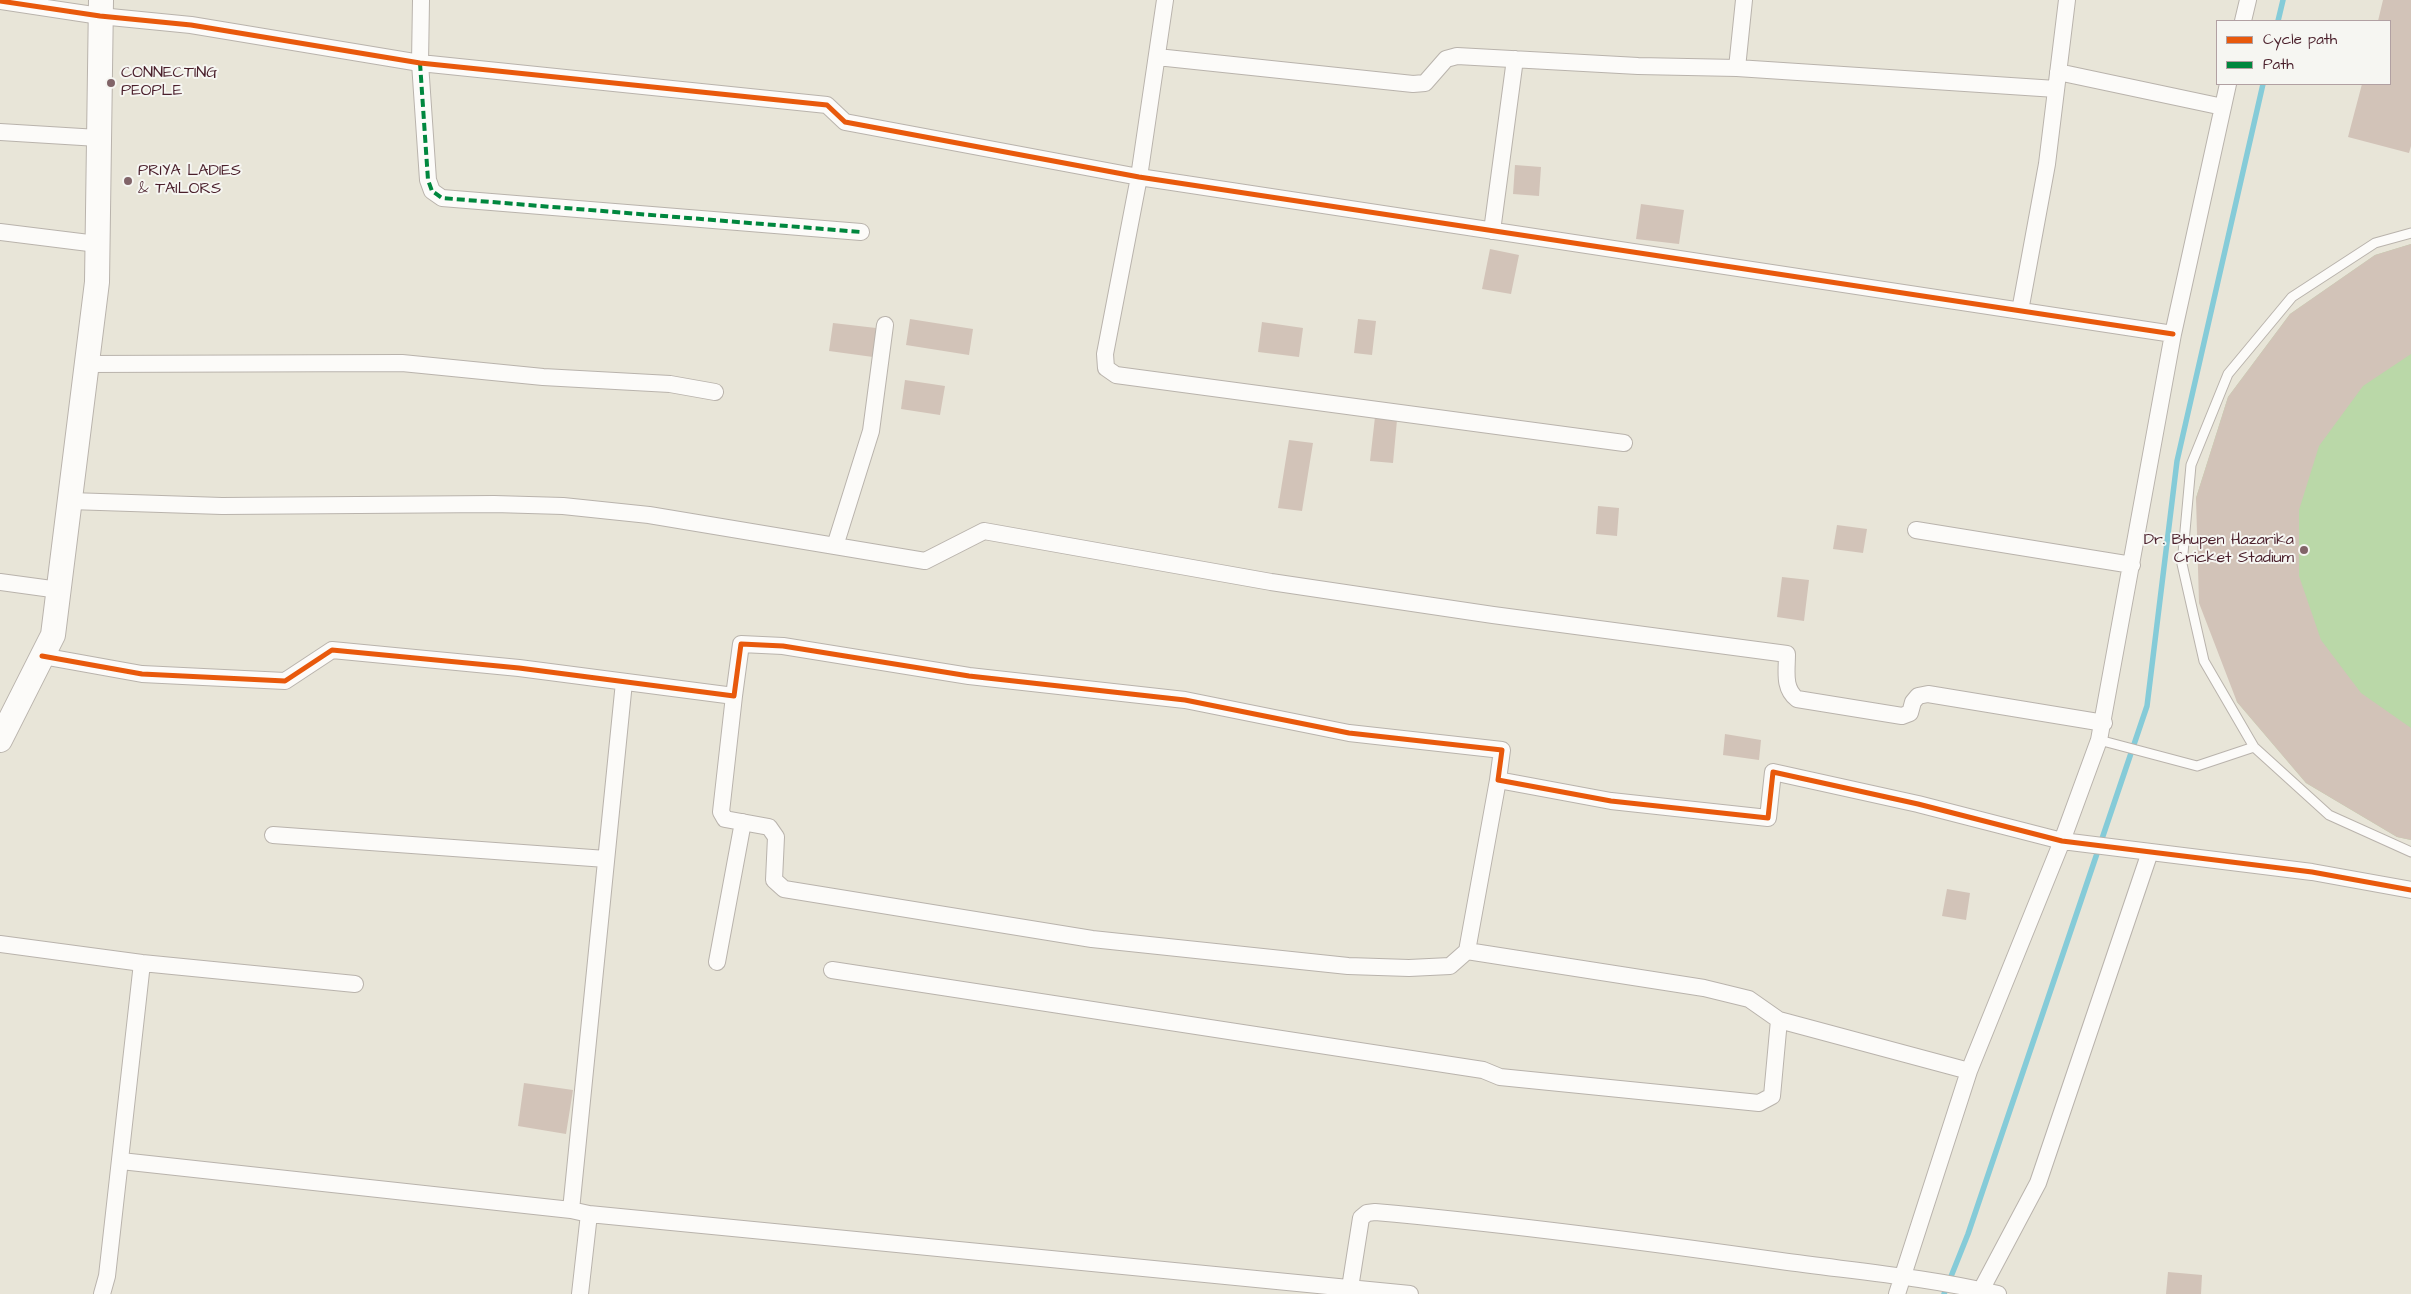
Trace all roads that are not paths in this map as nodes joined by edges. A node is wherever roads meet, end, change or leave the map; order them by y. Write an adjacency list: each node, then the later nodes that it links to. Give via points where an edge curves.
1 (421, 0): 11 (street)
2 (1165, 0): 9 (street)
3 (1744, 0): 12 (street)
4 (2067, 0): 13 (street)
5 (2248, 0): 8 (street)
6 (0, 1): 7 (street)
7 (100, 8): 11 (street); 18 (main road)
8 (2243, 20)
9 (1157, 57): 10 (street, via 1413,84 1425,83 1446,59 1457,56); 19 (street)
10 (1515, 59): 12 (street); 20 (street)
11 (420, 63): 19 (street, via 828,105 845,122); 22 (street, via 428,180 432,191 442,198)
12 (1737, 68): 15 (street)
13 (2058, 72): 15 (street); 16 (street)
14 (2228, 85): 16 (street)
15 (2056, 89): 25 (street, via 2047,164)
16 (2223, 107): 27 (street)
17 (0, 132): 18 (street)
18 (98, 138): 24 (main road)
19 (1139, 177): 20 (street); 30 (street, via 1105,354 1106,368 1116,375)
20 (1492, 230): 25 (street)
21 (0, 232): 24 (street)
22 (861, 232)
23 (2411, 233): 43 (lane, via 2375,243 2292,297 2228,374 2191,465 2182,564 2204,661)
24 (97, 244): 28 (main road, via 97,282)
25 (2020, 311): 27 (street)
26 (885, 325): 33 (street, via 870,431)
27 (2173, 334): 34 (street)
28 (87, 364): 29 (street, via 402,363 543,378 670,384); 31 (main road)
29 (715, 392)
30 (1624, 443)
31 (70, 501): 33 (street, via 222,506 562,506 649,515); 36 (main road)
32 (1916, 530): 34 (street)
33 (835, 546): 40 (street, via 924,561 984,531 1281,584 1493,616 1786,654 1787,684 1789,692 1796,698 1902,716 1910,713 1918,696 1928,694)
34 (2132, 565): 40 (street)
35 (0, 582): 36 (street)
36 (59, 590): 37 (main road, via 53,634)
37 (42, 656): 38 (street, via 142,674 285,681 332,650); 41 (main road)
38 (624, 682): 39 (street); 50 (street)
39 (734, 696): 44 (street, via 741,644 783,646 969,676 1185,700 1349,733 1502,750); 45 (street, via 721,812 725,819)
40 (2104, 723): 42 (street)
41 (0, 740)
42 (2099, 740): 43 (lane, via 2197,766); 47 (street)
43 (2254, 746): 49 (lane, via 2330,815)
44 (1498, 780): 47 (street, via 1611,801 1768,818 1773,772 1918,804); 53 (street)
45 (744, 822): 53 (street, via 769,827 773,831 776,837 774,880 784,889 1092,939 1338,965 1450,966); 54 (street)
46 (274, 835): 50 (street)
47 (2062, 841): 48 (street); 59 (street)
48 (2150, 852): 51 (street, via 2312,872); 65 (street, via 2038,1183)
49 (2411, 852)
50 (606, 860): 61 (street)
51 (2411, 890)
52 (0, 944): 55 (street)
53 (1467, 951): 58 (street, via 1704,988 1749,998)
54 (717, 962)
55 (142, 963): 57 (street); 60 (street)
56 (832, 970): 58 (street, via 1483,1070 1500,1077 1758,1104 1772,1096)
57 (356, 984)
58 (1779, 1020): 59 (street)
59 (1969, 1071): 63 (street)
60 (121, 1161): 61 (street); 66 (street)
61 (571, 1210): 62 (street)
62 (590, 1214): 64 (street); 67 (street)
63 (1903, 1278): 64 (street, via 1508,1225 1375,1212 1361,1218); 65 (street); 69 (street)
64 (1350, 1288): 68 (street)
65 (1980, 1292): 70 (street)
66 (102, 1294)
67 (580, 1294)
68 (1410, 1294)
69 (1897, 1294)
70 (1998, 1294)

